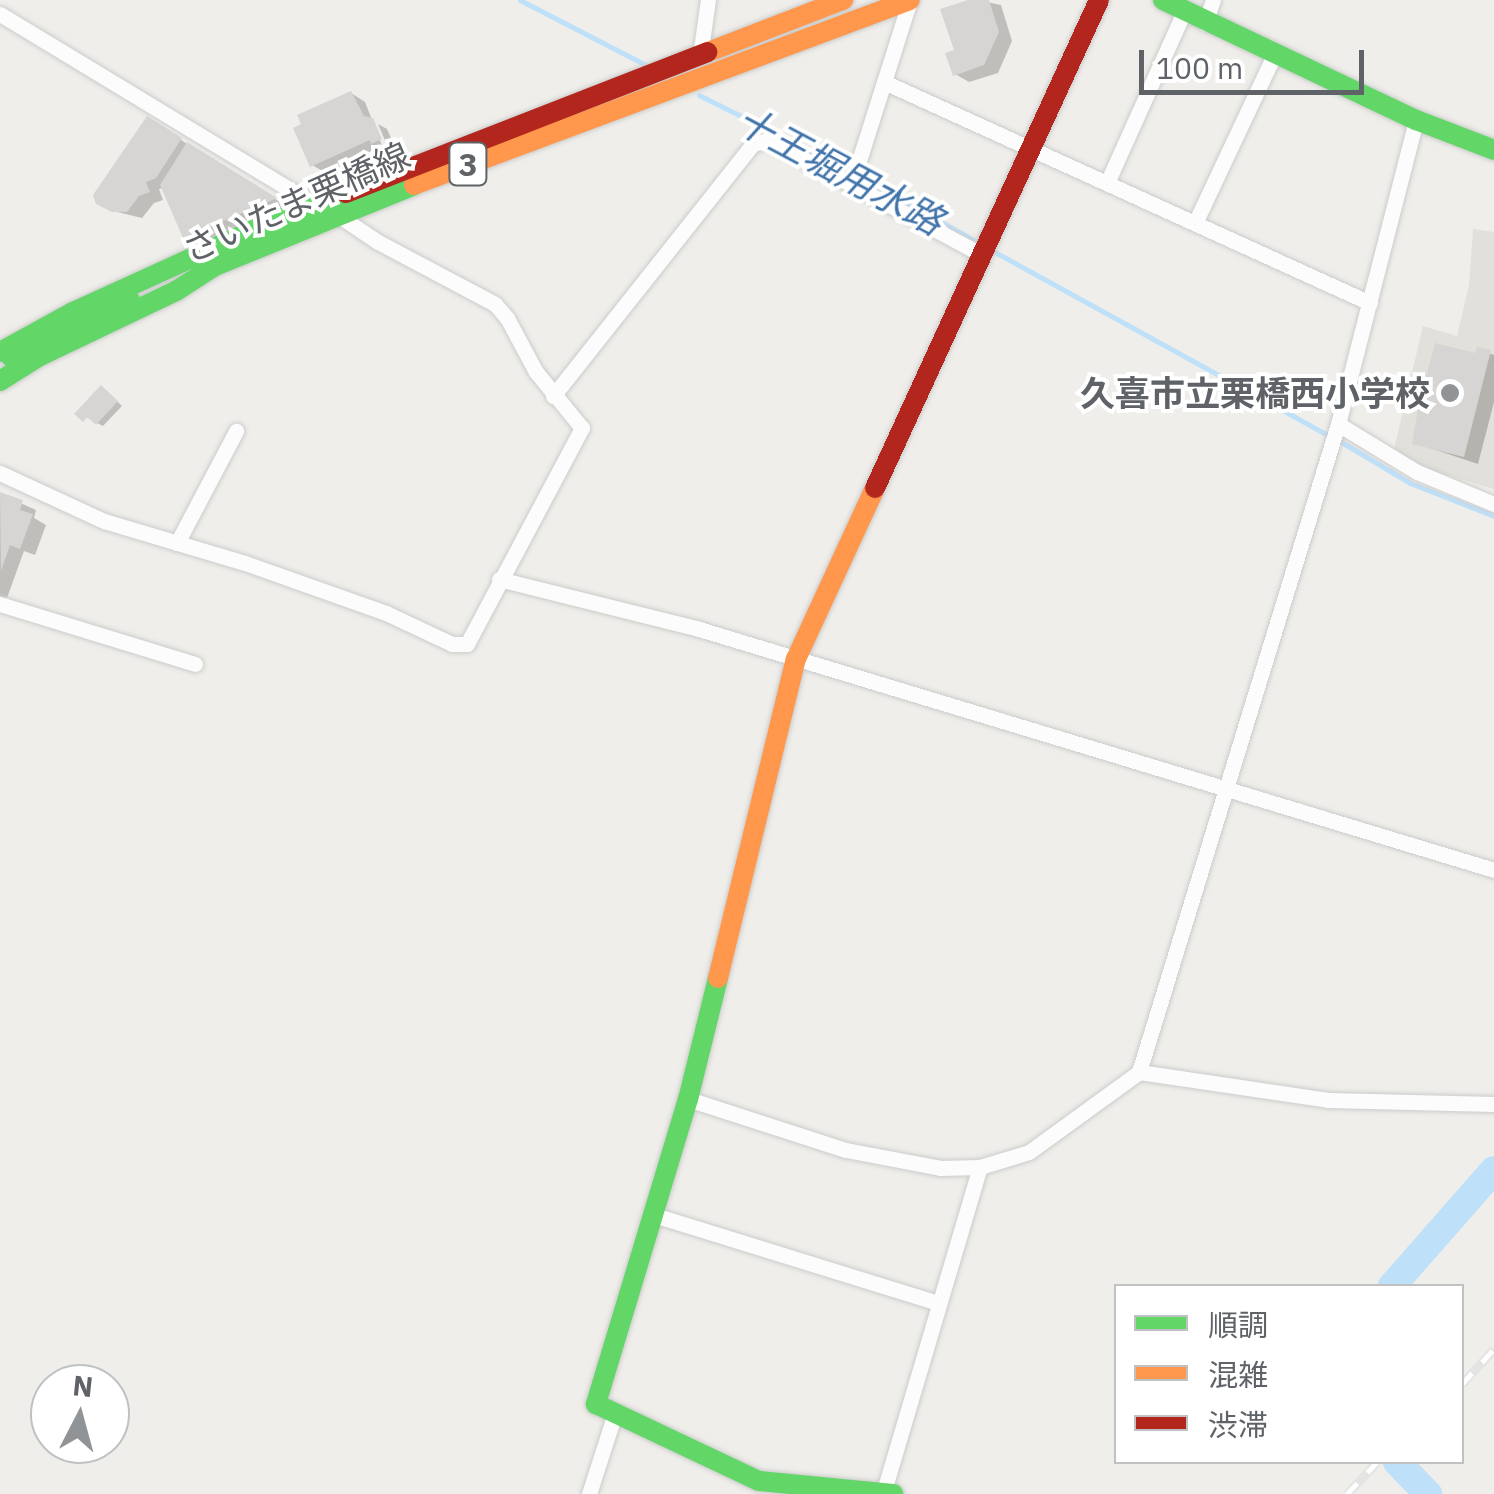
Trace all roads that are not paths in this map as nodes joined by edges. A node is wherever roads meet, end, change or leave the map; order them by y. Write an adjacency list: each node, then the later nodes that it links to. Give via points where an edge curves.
1 (708, 0): 11 (street)
2 (842, 0): 11 (main road, さいたま栗橋線 / 3)
3 (910, 0): 12 (street); 19 (main road, さいたま栗橋線 / 3)
4 (1100, 0): 14 (main road)
5 (1163, 0): 7 (main road)
6 (1213, 0): 9 (street)
7 (1184, 12): 9 (main road); 17 (street)
8 (0, 14): 18 (street)
9 (1206, 23): 10 (main road)
10 (1274, 55): 13 (main road); 20 (street)
11 (700, 56): 18 (main road, さいたま栗橋線 / 3)
12 (884, 82): 14 (street); 16 (street)
13 (1416, 120): 15 (main road); 23 (street)
14 (1031, 149): 17 (street); 21 (main road)
15 (1494, 150)
16 (858, 167)
17 (1107, 184): 20 (street)
18 (315, 205): 24 (main road, さいたま栗橋線 / 3, via 73,312)
19 (338, 214): 22 (main road, さいたま栗橋線 / 3); 27 (street, via 495,304)
20 (1196, 224): 23 (street)
21 (981, 254): 27 (street, via 768,140 753,144); 35 (main road)
22 (215, 266): 25 (main road); 26 (main road, さいたま栗橋線 / 3)
23 (1370, 303): 28 (street)
24 (0, 352)
25 (0, 362)
26 (0, 381)
27 (553, 396): 33 (street, via 582,428 580,436)
28 (1338, 424): 31 (street, via 1417,472); 37 (street)
29 (236, 431): 32 (street)
30 (0, 473): 32 (street, via 104,521)
31 (1494, 504)
32 (177, 543): 33 (street, via 386,612 459,645 471,640)
33 (499, 579): 35 (street)
34 (0, 604): 36 (street)
35 (796, 659): 37 (street); 40 (main road)
36 (196, 664)
37 (1225, 790): 38 (street); 39 (street)
38 (1494, 870)
39 (1139, 1072): 41 (street, via 1328,1100); 42 (street, via 1029,1152)
40 (688, 1099): 42 (street, via 846,1150 940,1168); 43 (main road)
41 (1494, 1104)
42 (980, 1167): 44 (street)
43 (654, 1215): 44 (street); 45 (main road, via 596,1404)
44 (940, 1303): 47 (street)
45 (615, 1412): 46 (street); 47 (main road, via 759,1482)
46 (589, 1494)
47 (883, 1494): 48 (main road)
48 (894, 1494)

